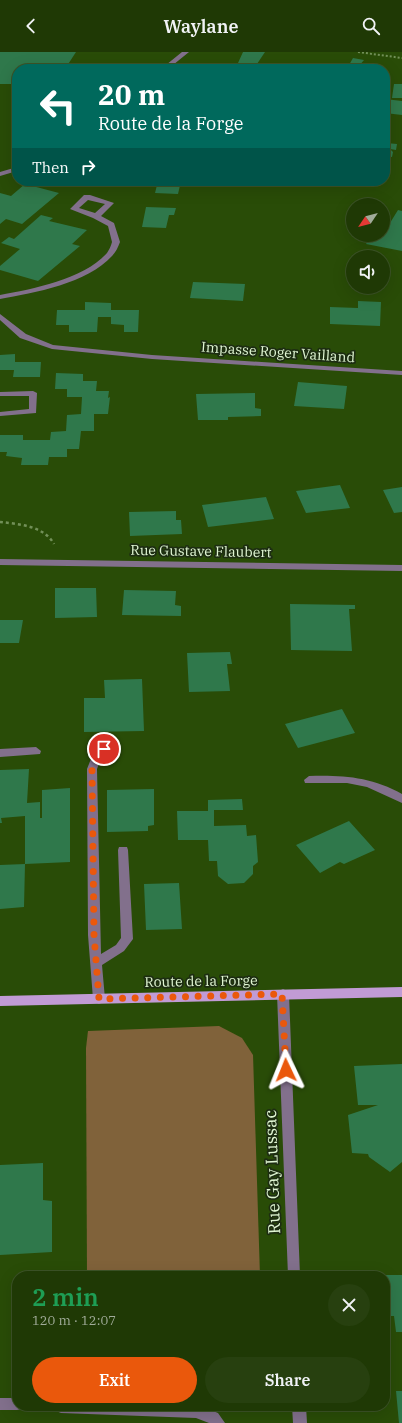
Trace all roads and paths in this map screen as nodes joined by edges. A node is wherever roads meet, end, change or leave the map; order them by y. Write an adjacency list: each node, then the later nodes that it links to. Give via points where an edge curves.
1 (186, 52): 4 (street)
2 (358, 52): 3 (path)
3 (402, 58)
4 (170, 64)
5 (12, 170): 6 (street)
6 (0, 174)
7 (96, 216): 8 (street, via 111,225 116,242 110,255 89,270 65,280 26,293)
8 (0, 297)
9 (0, 316): 10 (street, Impasse Roger Vailland, via 23,336 52,347 152,357)
10 (402, 373)
11 (0, 394): 12 (street, via 33,393 33,411)
12 (0, 414)
13 (0, 522): 15 (path, via 20,523 50,537 54,542)
14 (0, 562): 15 (street, Rue Gustave Flaubert)
15 (51, 563): 16 (street, Rue Gustave Flaubert)
16 (402, 568)
17 (104, 749): 23 (street, via 92,769)
18 (36, 752): 19 (street)
19 (0, 753)
20 (309, 780): 21 (street, via 364,781 380,786)
21 (402, 799)
22 (123, 850): 23 (street, via 127,939 120,948)
23 (96, 963): 26 (street)
24 (402, 992): 25 (main road, Route de la Forge)
25 (282, 994): 26 (main road, Route de la Forge); 28 (street, Rue Gay Lussac)
26 (99, 999): 27 (main road, Route de la Forge)
27 (0, 1001)
28 (294, 1271)
29 (0, 1404): 30 (street)
30 (12, 1404)
31 (196, 1411): 33 (street)
32 (299, 1411): 34 (street)
33 (218, 1423)
34 (300, 1423)

